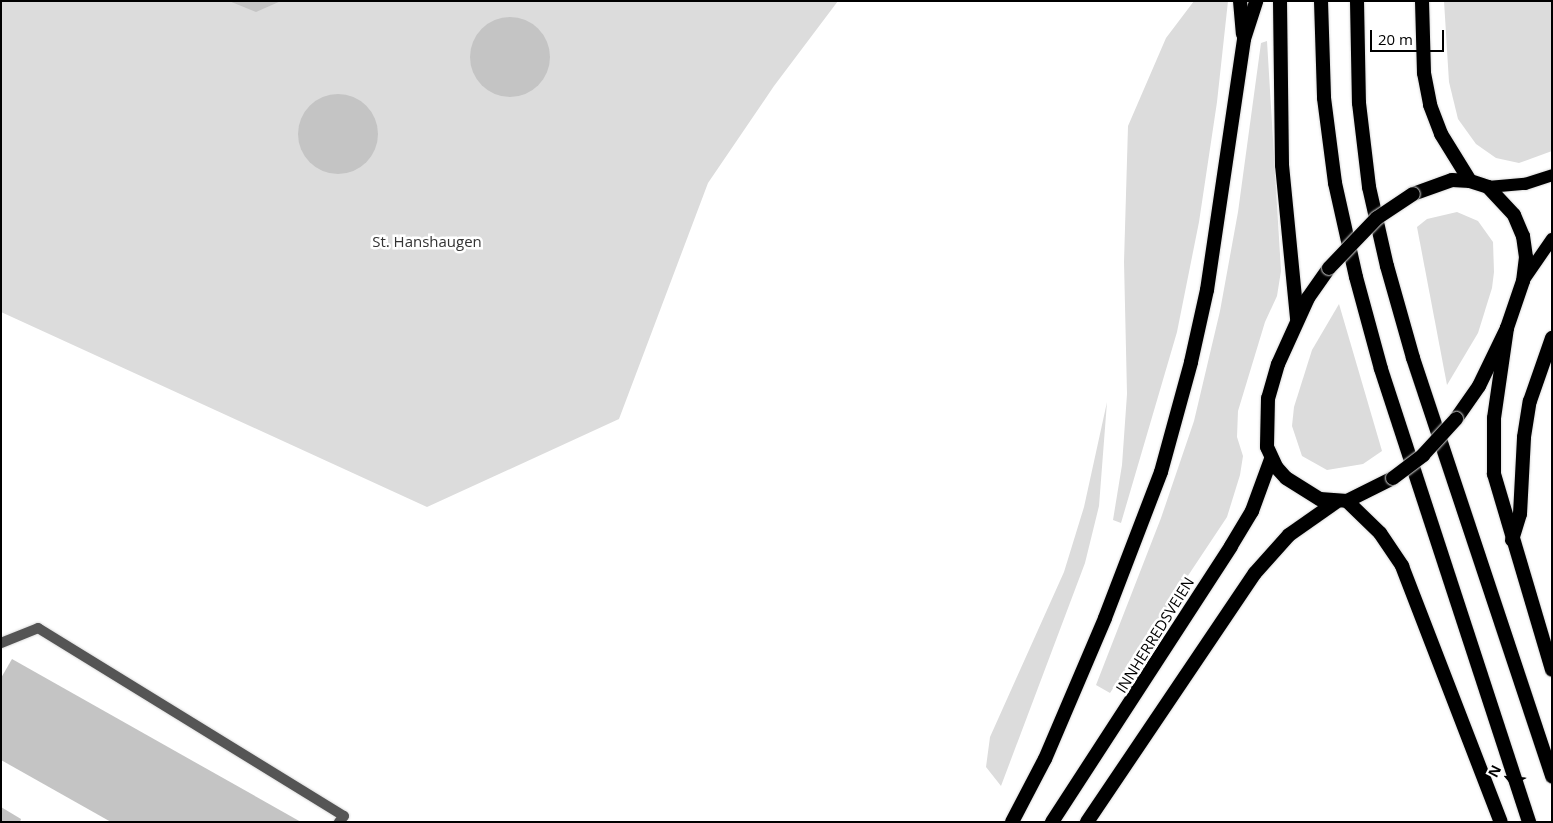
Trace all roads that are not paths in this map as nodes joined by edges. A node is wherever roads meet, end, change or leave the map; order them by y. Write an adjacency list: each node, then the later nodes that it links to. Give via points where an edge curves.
1 (1240, 1): 7 (highway)
2 (1256, 1): 7 (highway)
3 (1280, 1): 13 (highway, via 1282,166)
4 (1321, 1): 27 (highway, via 1324,98 1335,183 1356,277 1381,369)
5 (1357, 1): 21 (highway, via 1359,103 1369,187 1387,266 1416,367)
6 (1422, 1): 9 (highway, via 1424,73 1430,105 1441,134)
7 (1244, 39): 23 (highway, via 1206,290 1192,362 1161,472 1098,636 1045,759)
8 (1552, 175): 10 (main road, via 1525,184)
9 (1470, 180): 10 (highway); 13 (highway, bridge, via 1437,183 1413,194 1377,218 1329,268)
10 (1488, 187): 12 (highway, via 1514,215 1523,236)
11 (1552, 239): 12 (main road)
12 (1523, 281): 14 (highway)
13 (1298, 319): 16 (highway, via 1268,398 1266,432)
14 (1507, 328): 17 (highway, bridge, via 1480,386 1456,419 1423,454 1392,478); 18 (highway, via 1492,446 1494,474)
15 (1552, 338): 18 (highway, via 1530,401 1521,467 1520,514)
16 (1271, 459): 17 (highway, via 1296,486 1320,499); 24 (highway, INNHERREDSVEIEN, via 1252,511 1231,546)
17 (1342, 501): 25 (highway, via 1289,535 1255,573); 26 (highway, via 1380,533 1402,566)
18 (1512, 540): 20 (highway)
19 (1, 643): 22 (lane, via 38,628 344,816)
20 (1552, 670)
21 (1552, 777)
22 (339, 822)
23 (1012, 822)
24 (1052, 822)
25 (1087, 822)
26 (1501, 822)
27 (1529, 822)

